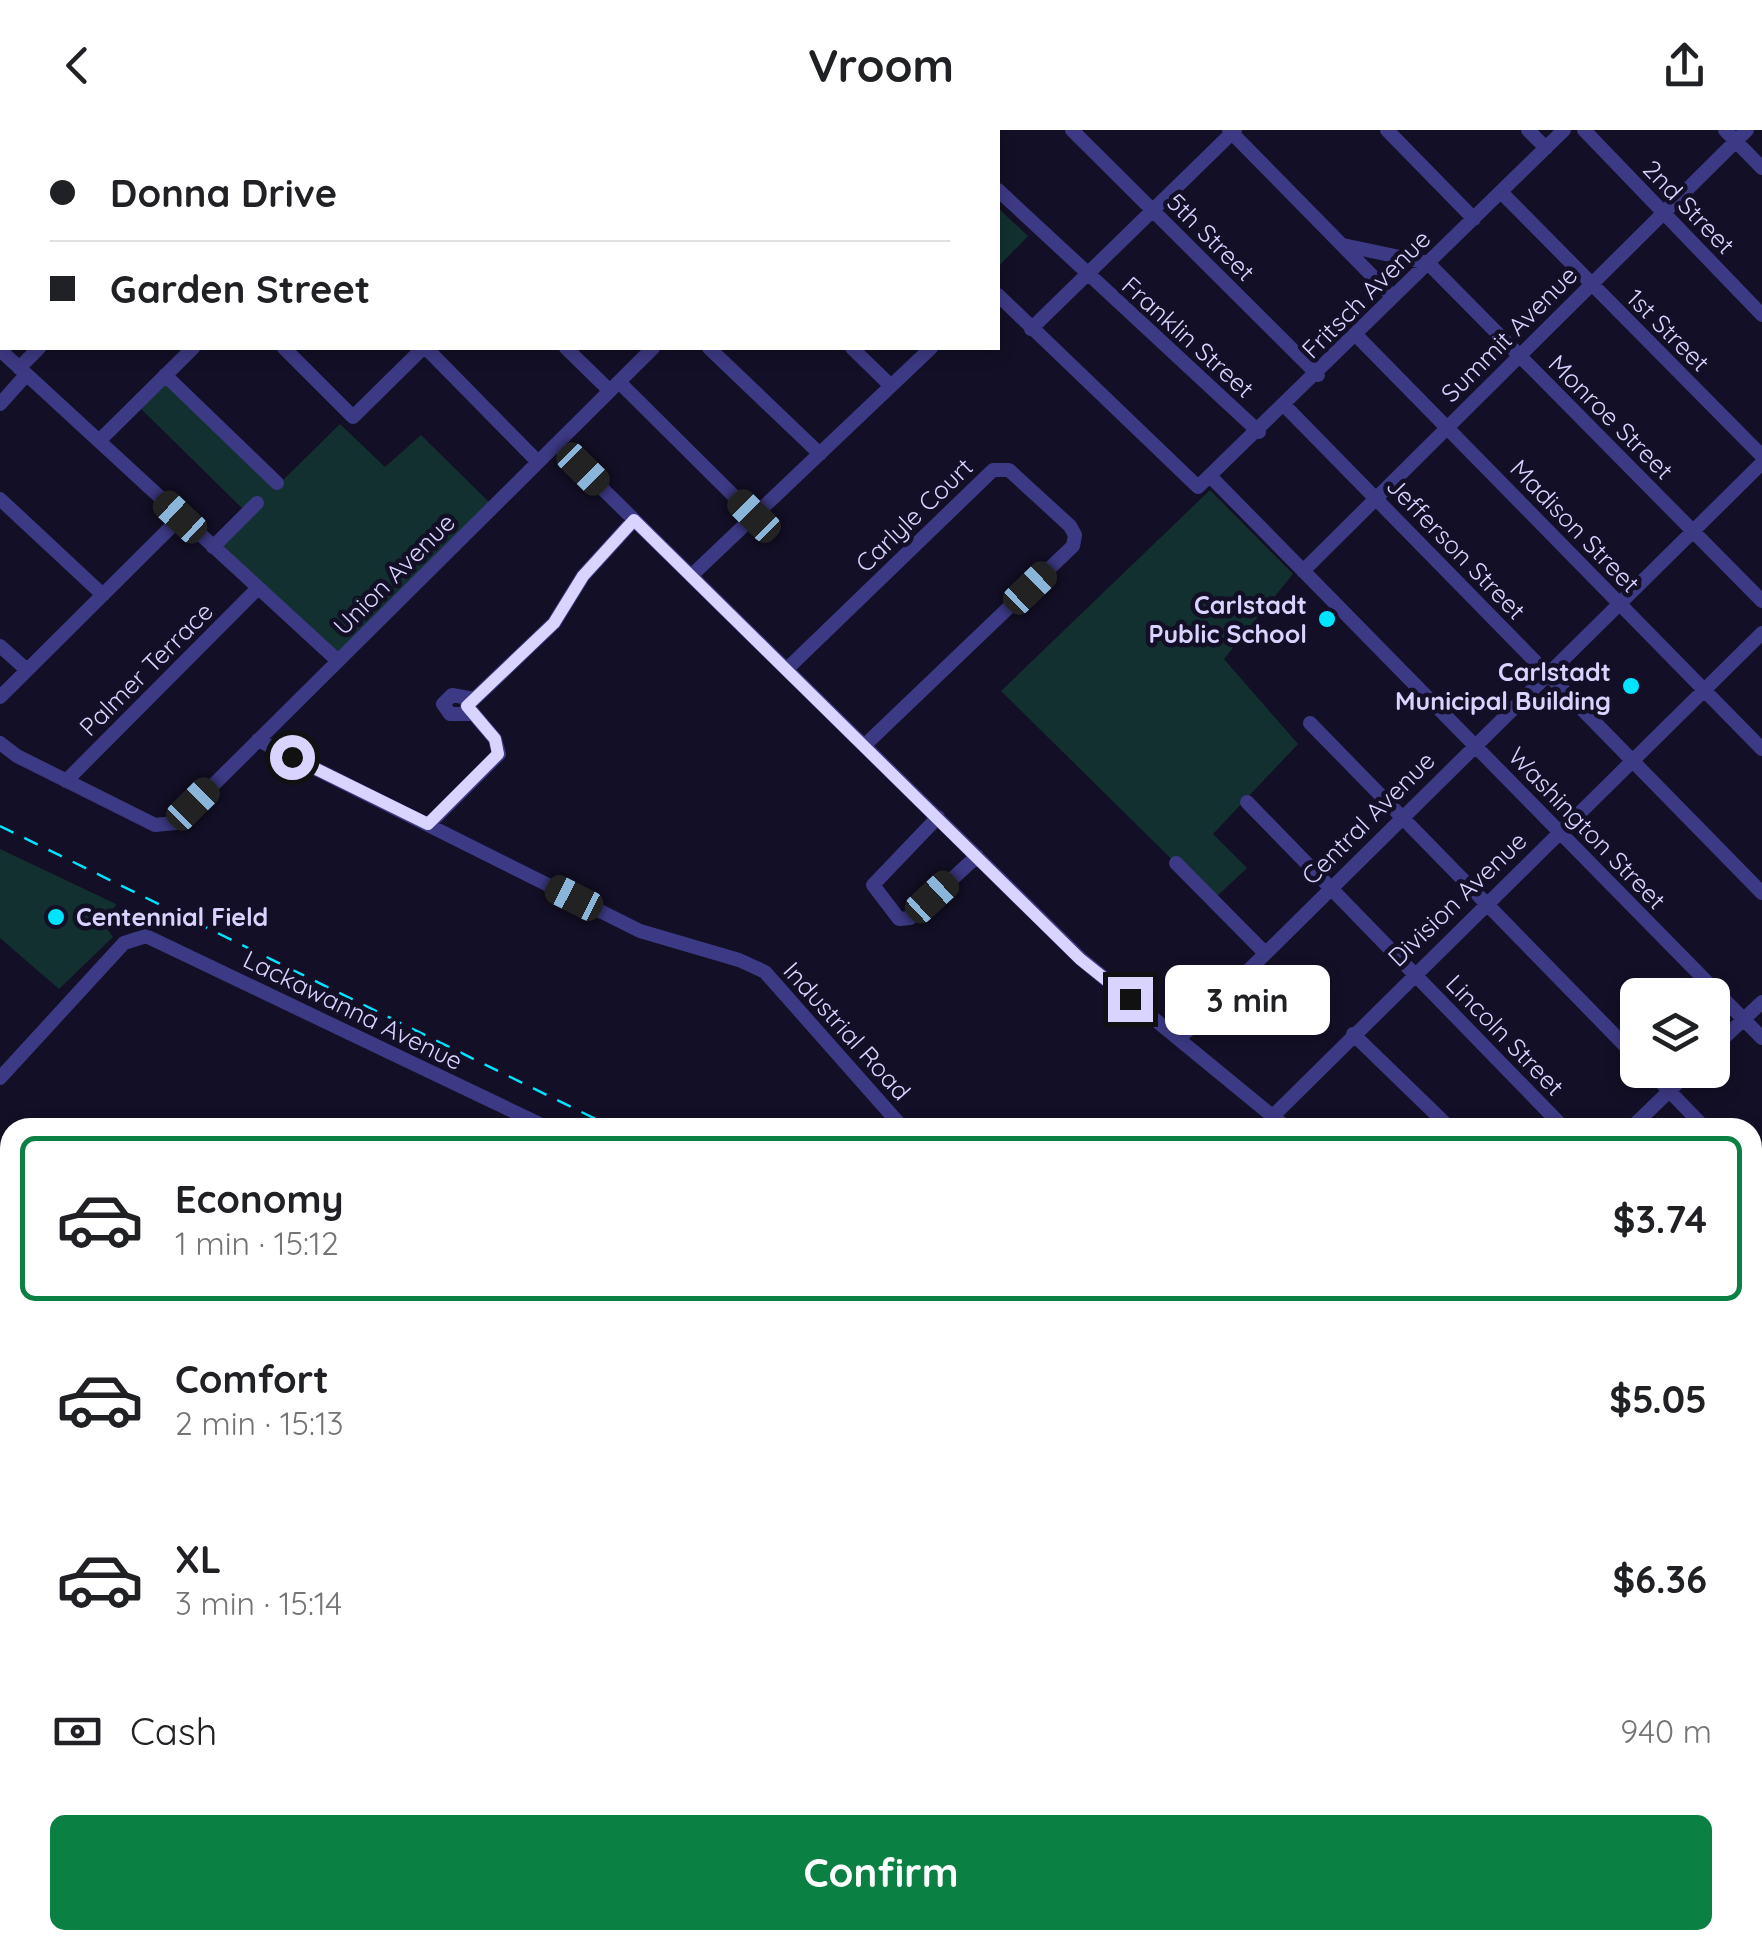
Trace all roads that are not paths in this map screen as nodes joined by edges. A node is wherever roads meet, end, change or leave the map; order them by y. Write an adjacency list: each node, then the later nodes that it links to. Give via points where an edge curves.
1 (1072, 130): 14 (street, 5th Street)
2 (1387, 130): 16 (street)
3 (1528, 130): 10 (street)
4 (1564, 130): 10 (street, Fritsch Avenue)
5 (1584, 130): 15 (street, 2nd Street)
6 (1724, 130): 9 (street)
7 (1748, 130): 9 (street, Summit Avenue)
8 (1232, 131): 14 (street); 17 (street)
9 (1736, 142): 11 (street); 15 (street, Summit Avenue)
10 (1546, 148): 13 (street, Fritsch Avenue)
11 (1762, 168)
12 (1000, 192): 19 (street, Franklin Street)
13 (1502, 192): 16 (street, Fritsch Avenue); 20 (street, 1st Street)
14 (1153, 211): 19 (street); 39 (street, 5th Street)
15 (1663, 213): 20 (street, Summit Avenue); 23 (street, 2nd Street)
16 (1474, 218): 18 (street, Fritsch Avenue)
17 (1344, 245): 18 (street); 22 (street)
18 (1428, 263): 22 (street, Fritsch Avenue); 37 (street, Monroe Street)
19 (1087, 276): 24 (street); 46 (street, Franklin Street)
20 (1590, 285): 37 (street, Summit Avenue); 50 (street, 1st Street)
21 (1000, 297): 24 (street)
22 (1394, 297): 25 (street, Fritsch Avenue)
23 (1762, 315)
24 (1031, 329): 52 (street, Fritsch Avenue, via 1198,487)
25 (1356, 334): 39 (street, Fritsch Avenue); 45 (street, Madison Street)
26 (0, 350): 38 (street)
27 (38, 350): 38 (street)
28 (191, 350): 40 (street)
29 (286, 350): 30 (street, via 352,417)
30 (423, 350)
31 (427, 350): 51 (street)
32 (569, 350): 41 (street)
33 (652, 350): 41 (street, Union Avenue)
34 (711, 350): 49 (street)
35 (854, 350): 42 (street)
36 (929, 350): 42 (street)
37 (1520, 358): 45 (street, Summit Avenue); 60 (street, Monroe Street)
38 (23, 371): 43 (street); 47 (street)
39 (1318, 374): 44 (street, Fritsch Avenue)
40 (166, 375): 47 (street); 53 (street)
41 (614, 386): 48 (street, Union Avenue); 57 (street)
42 (891, 386): 49 (street)
43 (0, 404)
44 (1285, 406): 46 (street, Fritsch Avenue); 55 (street, Jefferson Street)
45 (1448, 427): 55 (street, Summit Avenue); 66 (street, Madison Street)
46 (1258, 432): 52 (street, Fritsch Avenue)
47 (98, 441): 58 (street)
48 (557, 444): 51 (street, Union Avenue); 59 (street)
49 (820, 454): 57 (street)
50 (1762, 460): 60 (street, Central Avenue)
51 (538, 462): 70 (street, Union Avenue)
52 (1212, 478): 62 (street, Washington Street)
53 (276, 483)
54 (0, 499): 65 (street)
55 (1377, 500): 62 (street, Summit Avenue); 73 (street, Jefferson Street)
56 (257, 503): 61 (street)
57 (754, 516): 63 (street)
58 (180, 517): 61 (street); 65 (street)
59 (634, 520): 63 (street); 87 (street, via 583,576 554,623 474,706 498,754)
60 (1693, 531): 66 (street, Central Avenue); 67 (street, Monroe Street)
61 (214, 547): 64 (street)
62 (1303, 571): 80 (street, Washington Street)
63 (692, 575): 71 (street)
64 (258, 588): 70 (street); 83 (street, Palmer Terrace)
65 (102, 595): 72 (street)
66 (1618, 602): 73 (street, Central Avenue); 74 (street, Madison Street)
67 (1762, 602)
68 (1762, 633): 74 (street, Division Avenue)
69 (0, 646): 72 (street)
70 (338, 661): 77 (street, Union Avenue)
71 (788, 668): 79 (street); 79 (street, Carlyle Court, via 994,470 1009,470 1070,526 1073,546)
72 (27, 670): 75 (street)
73 (1546, 674): 80 (street, Central Avenue); 82 (street, Jefferson Street)
74 (1702, 688): 81 (street, Madison Street); 82 (street, Division Avenue)
75 (0, 697)
76 (1310, 723): 86 (street)
77 (258, 740): 83 (street, Union Avenue, via 174,823 162,827); 87 (street, Industrial Road)
78 (0, 742): 83 (street)
79 (866, 744): 85 (street)
80 (1474, 745): 86 (street, Central Avenue); 88 (street, Washington Street)
81 (1762, 749)
82 (1630, 760): 88 (street, Division Avenue); 92 (street, Jefferson Street)
83 (66, 781)
84 (1247, 802): 91 (street, Lincoln Street)
85 (938, 817): 89 (street); 89 (street, via 872,885 900,919 910,918)
86 (1402, 817): 91 (street, Central Avenue); 93 (street)
87 (428, 824): 111 (street, Industrial Road, via 640,931 765,972)
88 (1558, 831): 93 (street, Division Avenue); 97 (street, Washington Street)
89 (977, 856): 101 (street, via 1080,959)
90 (1176, 863): 94 (street)
91 (1330, 888): 94 (street, Central Avenue); 95 (street, Lincoln Street)
92 (1762, 893)
93 (1486, 903): 95 (street, Division Avenue); 102 (street)
94 (1264, 952): 101 (street, Central Avenue)
95 (1413, 973): 99 (street, Division Avenue); 114 (street, Lincoln Street)
96 (1762, 1002): 97 (street)
97 (1744, 1020): 98 (street); 100 (street, Washington Street)
98 (1730, 1033)
99 (1353, 1034): 108 (street, Division Avenue); 113 (street)
100 (1762, 1038)
101 (1179, 1039): 108 (street)
102 (1620, 1040)
103 (0, 1078): 107 (street, Lackawanna Avenue, via 124,943 138,936)
104 (1666, 1088): 106 (street)
105 (1672, 1088): 106 (street)
106 (1669, 1091): 115 (street); 116 (street)
107 (520, 1115): 109 (street); 110 (street, Lackawanna Avenue)
108 (1273, 1116): 112 (street)
109 (517, 1118)
110 (526, 1118)
111 (894, 1118)
112 (1275, 1118)
113 (1440, 1118)
114 (1554, 1118)
115 (1641, 1118)
116 (1695, 1118)

